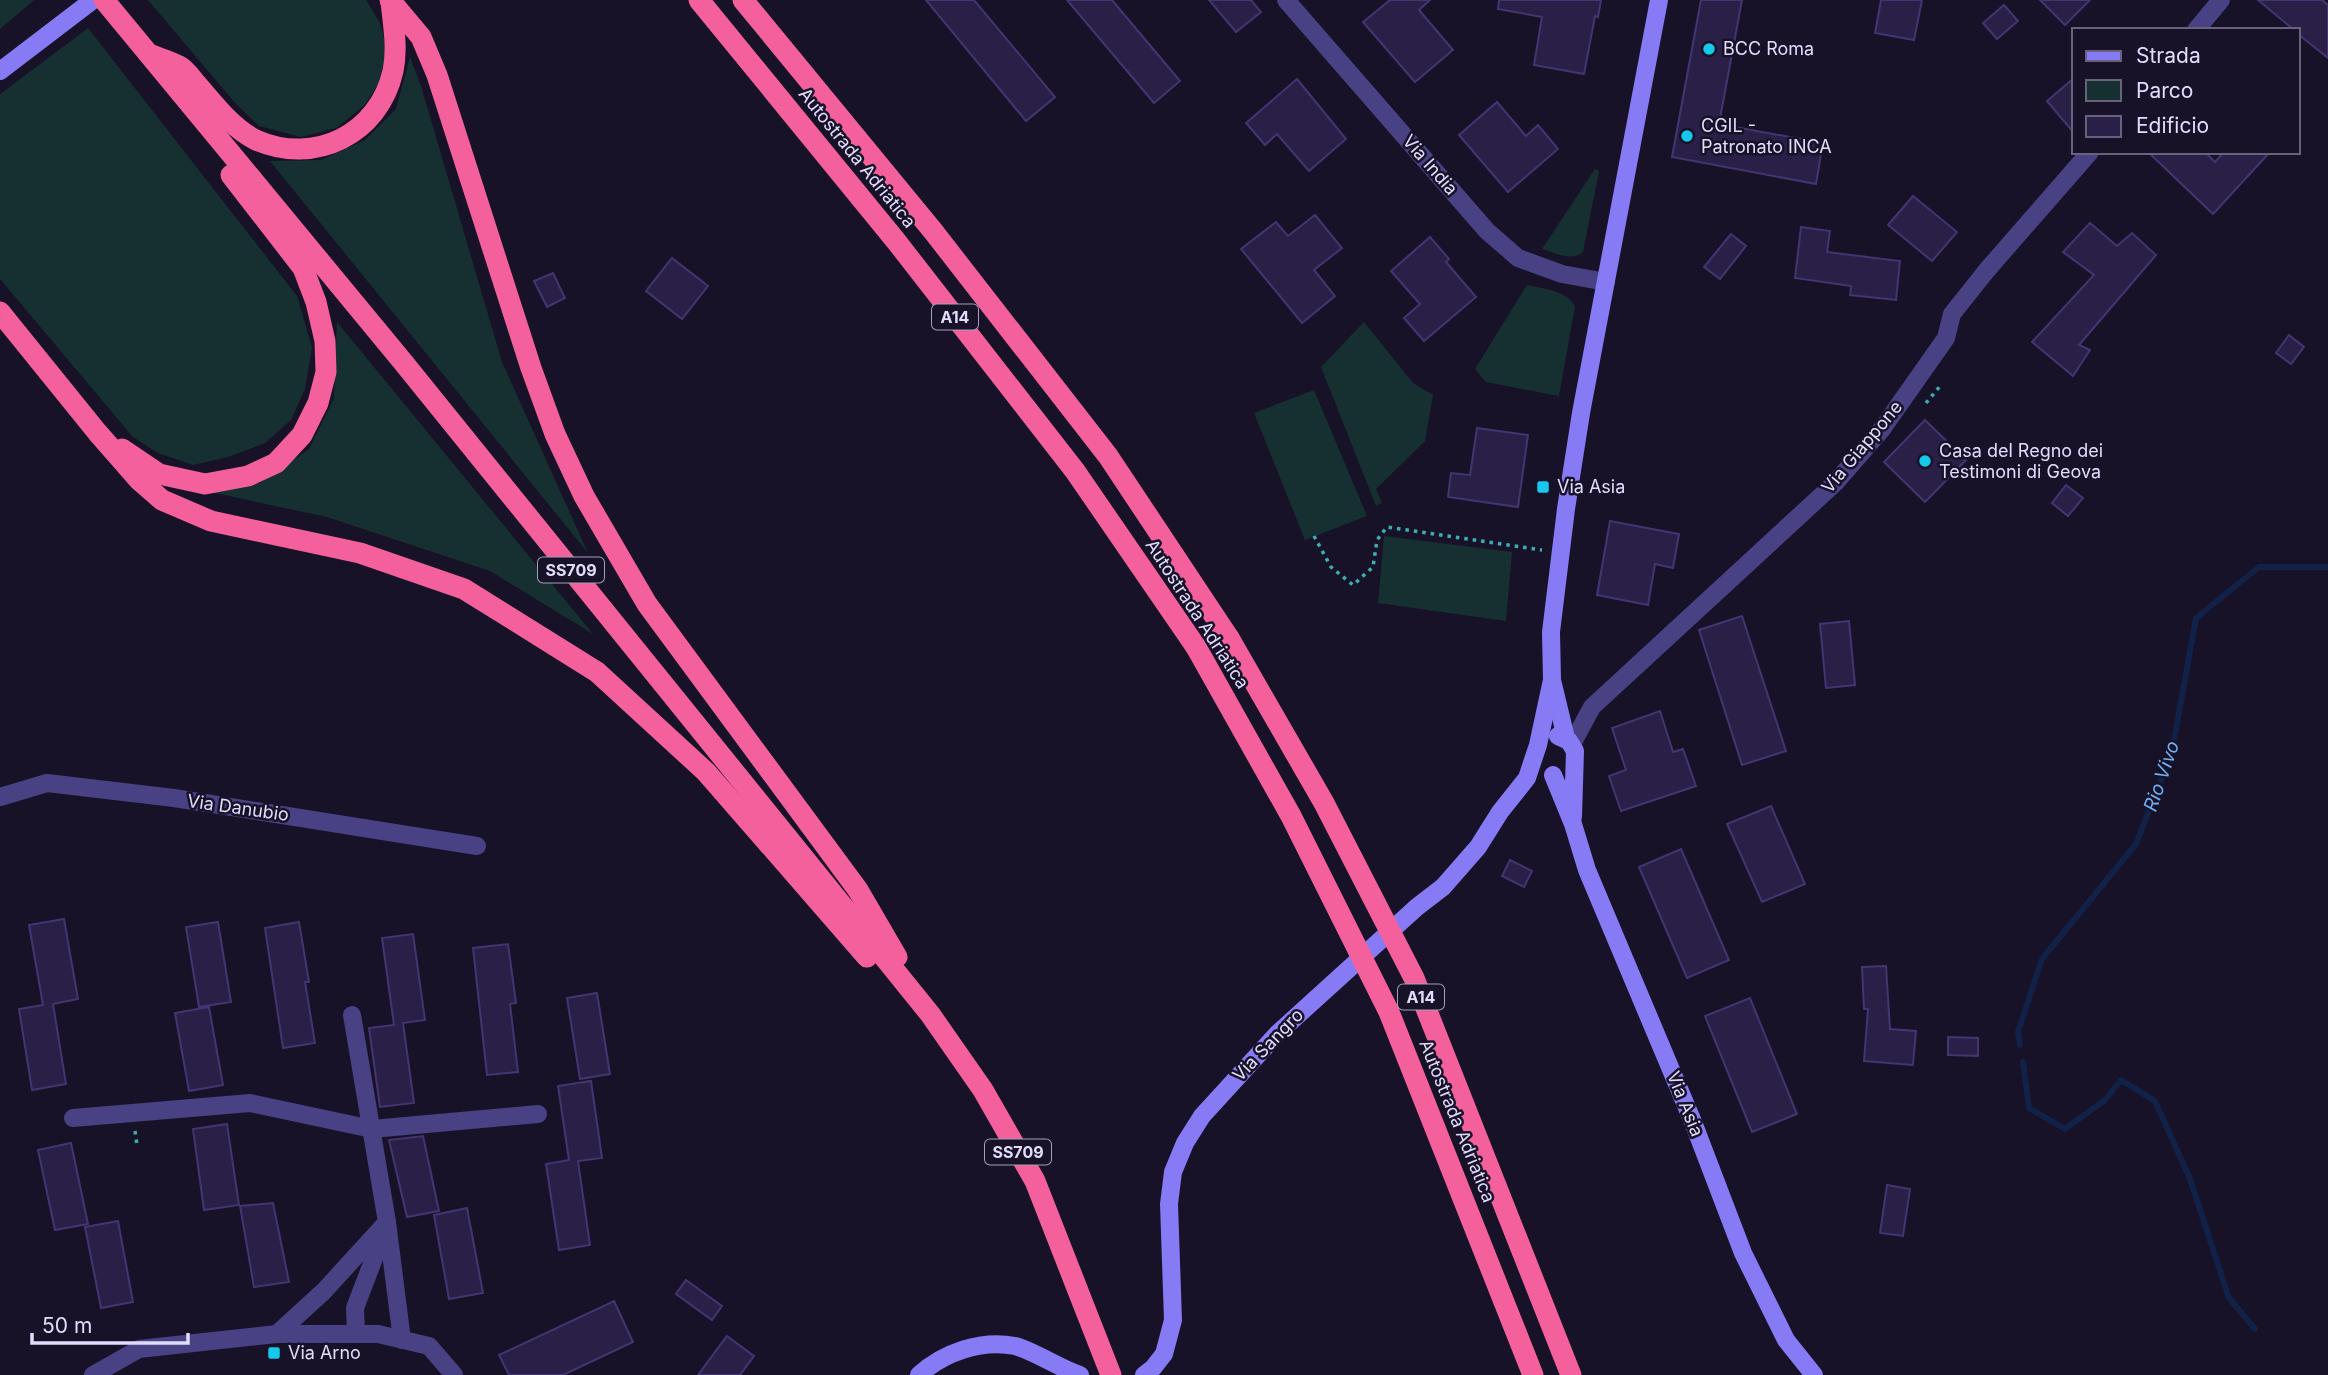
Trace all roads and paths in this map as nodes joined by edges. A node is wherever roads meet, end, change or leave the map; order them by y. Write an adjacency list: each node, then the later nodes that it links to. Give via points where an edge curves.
1 (93, 0): 11 (street)
2 (104, 0): 10 (highway, SS709)
3 (699, 0): 44 (highway, Autostrada Adriatica / A14, bridge, via 1075,471 1196,647 1291,816 1389,1012)
4 (743, 0): 45 (highway, Autostrada Adriatica / A14, bridge, via 1108,456 1229,638 1324,803 1414,978)
5 (1286, 0): 14 (street, Via India, via 1488,231 1518,258 1562,274)
6 (1659, 0): 14 (street, Via Asia)
7 (2221, 0): 9 (street)
8 (390, 1): 10 (highway, via 395,52 387,89 366,121 334,144 301,150 255,139 233,124 181,66); 30 (highway, via 421,37 437,75 531,369 584,496 647,604 858,890)
9 (2198, 28)
10 (149, 54): 12 (highway, SS709)
11 (0, 71)
12 (210, 128): 16 (highway, via 231,175 303,268 325,341 326,372 318,403 302,435 276,463 248,476 205,484 159,474); 30 (highway, SS709)
13 (2088, 154): 20 (street, Via Giappone, via 1952,314 1946,338 1882,429 1835,483)
14 (1606, 282): 18 (street, Via Asia)
15 (0, 312): 16 (highway)
16 (97, 432): 30 (highway, via 162,500 211,521 360,553 464,590 597,671 706,772 901,996)
17 (1314, 536): 18 (path, via 1331,568 1353,585 1373,567 1377,540 1387,527)
18 (1560, 552): 19 (street, Via Asia, via 1551,632)
19 (1552, 680): 21 (street, Via Asia); 23 (street, Via Asia)
20 (1592, 707): 21 (street, via 1580,712); 22 (street, Via Giappone)
21 (1559, 710): 22 (street, Via Asia)
22 (1571, 747): 23 (street, via 1551,736); 24 (street, via 1567,771); 27 (street, Via Asia)
23 (1537, 749): 24 (street, Via Asia, via 1538,764); 25 (street, Via Sangro)
24 (1549, 774): 25 (street); 27 (street, Via Asia)
25 (1527, 778): 43 (street, Via Sangro, via 1443,887 1277,1034 1202,1115 1172,1172 1173,1320 1164,1354)
26 (0, 797): 28 (street, Via Danubio, via 47,783)
27 (1573, 824): 46 (street, Via Asia, via 1587,870 1743,1253 1786,1340)
28 (477, 846)
29 (352, 1014): 33 (street)
30 (930, 1014): 42 (highway, SS709, via 983,1090 1035,1181)
31 (538, 1114): 33 (street)
32 (73, 1118): 33 (street, via 250,1103)
33 (372, 1129): 34 (street)
34 (387, 1222): 35 (street); 36 (street, via 355,1308); 37 (street)
35 (277, 1334): 36 (street); 38 (street, via 139,1349)
36 (356, 1334): 37 (street)
37 (402, 1340): 39 (street, via 429,1346)
38 (93, 1375)
39 (454, 1375)
40 (919, 1375): 41 (street, via 934,1361 989,1344 1016,1346)
41 (1080, 1375)
42 (1111, 1375)
43 (1144, 1375)
44 (1533, 1375)
45 (1571, 1375)
46 (1814, 1375)

